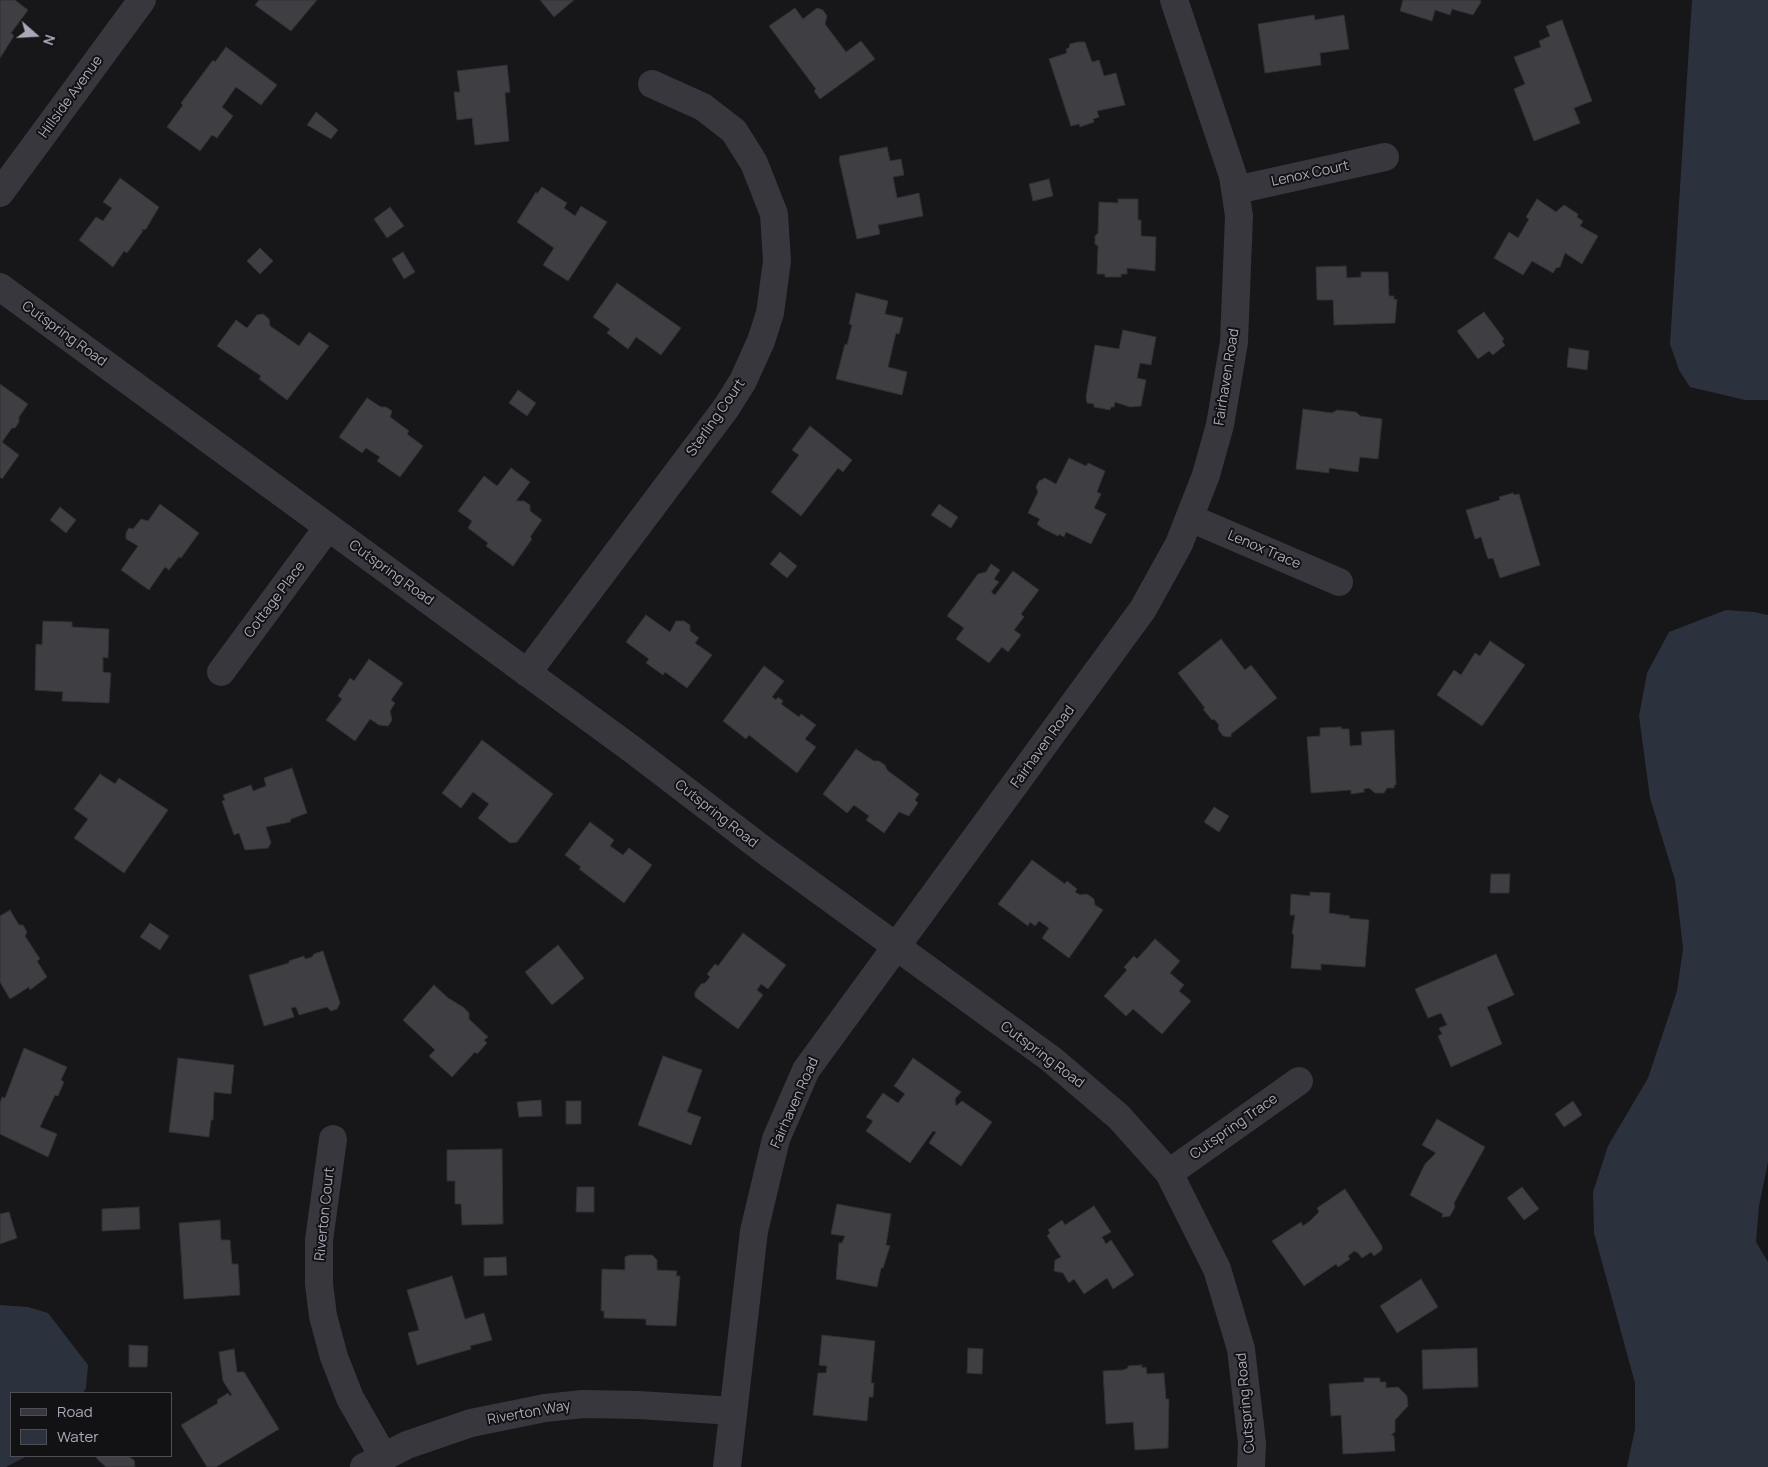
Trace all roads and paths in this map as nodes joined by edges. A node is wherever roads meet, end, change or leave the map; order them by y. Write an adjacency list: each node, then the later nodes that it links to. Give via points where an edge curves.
1 (142, 0): 6 (street, Hillside Avenue)
2 (1174, 0): 5 (street, Fairhaven Road)
3 (652, 84): 12 (street, Sterling Court, via 703,107 734,131 754,163 774,214 777,261 770,313 743,381 726,408)
4 (1385, 157): 5 (street, Lenox Court)
5 (1236, 190): 8 (street, Fairhaven Road, via 1238,282 1234,342 1220,425)
6 (0, 193)
7 (0, 287): 9 (street, Cutspring Road)
8 (1190, 518): 10 (street, Lenox Trace); 13 (street, Fairhaven Road, via 1144,609)
9 (328, 528): 11 (street, Cottage Place); 12 (street, Cutspring Road)
10 (1339, 582)
11 (222, 672)
12 (527, 673): 13 (street, Cutspring Road, via 764,851)
13 (896, 945): 16 (street, Cutspring Road, via 1051,1059 1119,1117); 17 (street, Fairhaven Road, via 806,1070 776,1138 754,1231)
14 (1299, 1081): 16 (street, Cutspring Trace)
15 (333, 1139): 18 (street, Riverton Court, via 319,1240 319,1284 323,1316 334,1357)
16 (1169, 1173): 20 (street, Cutspring Road, via 1217,1269 1230,1305 1241,1349 1252,1443)
17 (734, 1411): 18 (street, Riverton Way, via 583,1404 545,1408 471,1423); 19 (street, Fairhaven Road)
18 (373, 1462)
19 (727, 1467)
20 (1251, 1467)

